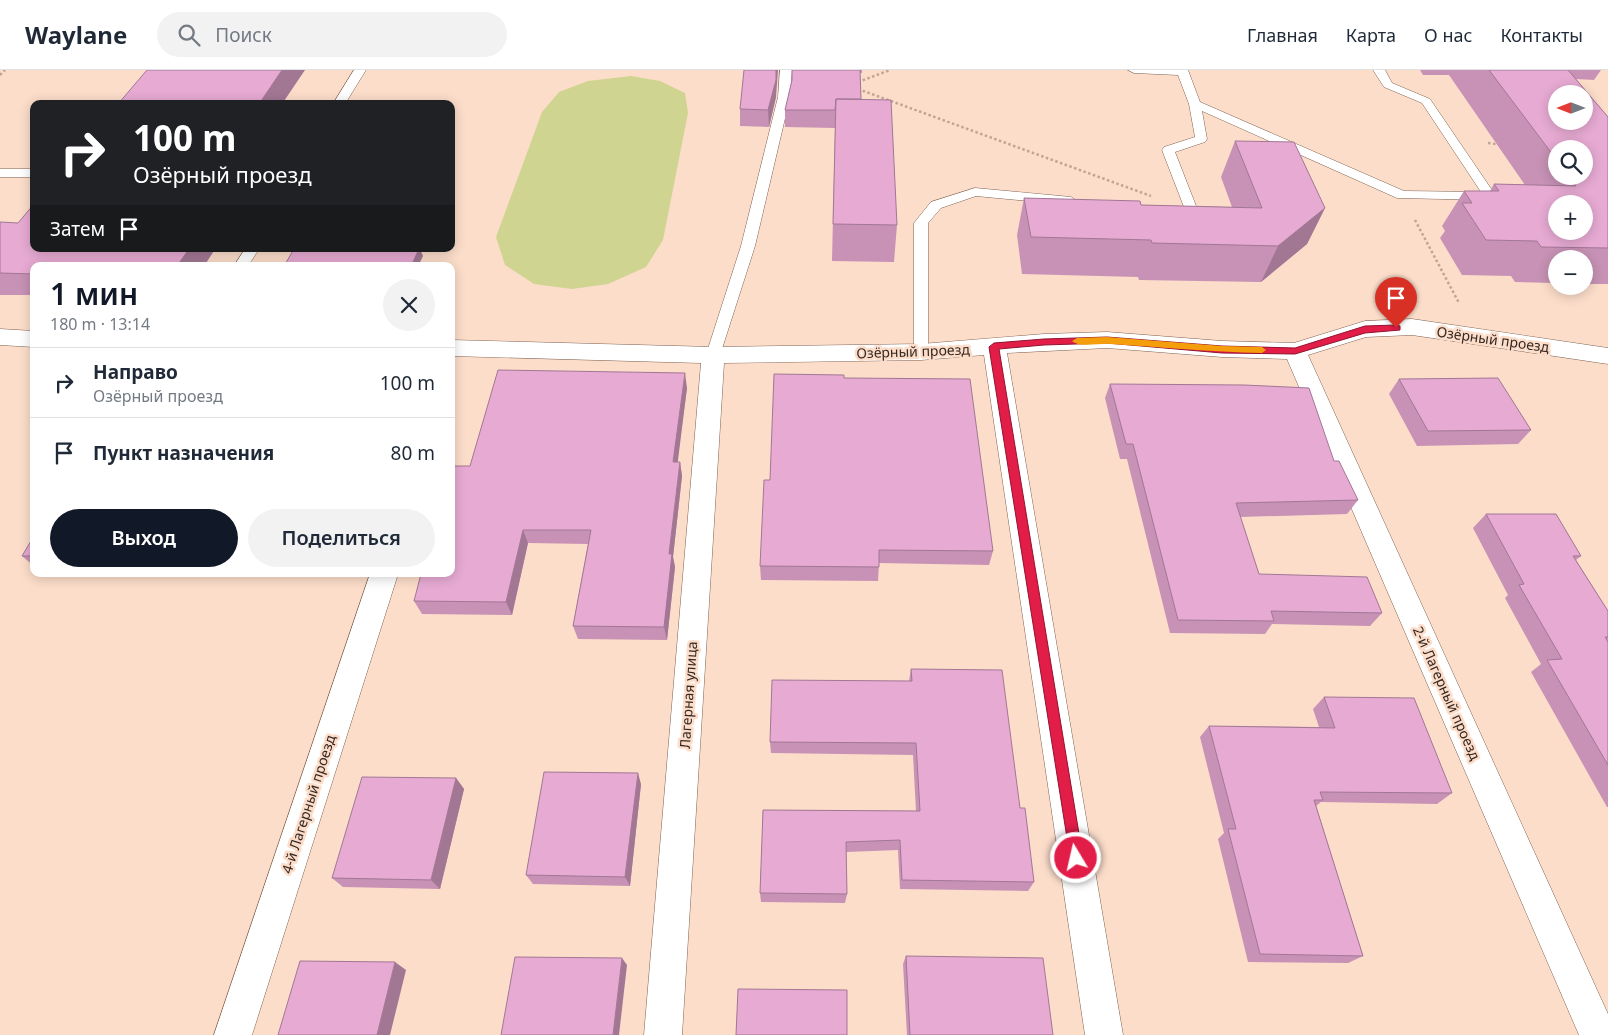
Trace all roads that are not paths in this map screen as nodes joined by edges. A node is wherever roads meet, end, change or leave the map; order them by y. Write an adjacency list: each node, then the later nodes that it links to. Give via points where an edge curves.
1 (360, 70): 6 (lane)
2 (786, 70): 18 (lane, via 784,96 748,246)
3 (1134, 70): 5 (lane)
4 (1379, 70): 7 (lane, via 1388,85 1426,101 1490,196 1402,195)
5 (1182, 71): 7 (lane)
6 (342, 100)
7 (1196, 104): 11 (lane, via 1201,139 1168,150 1192,212)
8 (0, 173): 9 (lane)
9 (30, 173)
10 (1084, 202): 16 (lane, via 975,192 936,206 921,223)
11 (1162, 209)
12 (0, 337): 13 (street)
13 (30, 339)
14 (994, 347): 15 (street, Озёрный проезд, via 1107,340); 16 (street, Озёрный проезд); 23 (street)
15 (1295, 351): 19 (street, Озёрный проезд, via 1365,329 1412,328); 24 (street, 2-й Лагерный проезд)
16 (921, 352): 18 (street, Озёрный проезд)
17 (455, 354): 18 (street, Озёрный проезд)
18 (713, 354): 22 (street, Лагерная улица)
19 (1606, 359)
20 (383, 577): 21 (street, 4-й Лагерный проезд)
21 (233, 1035)
22 (663, 1035)
23 (1104, 1035)
24 (1598, 1035)

